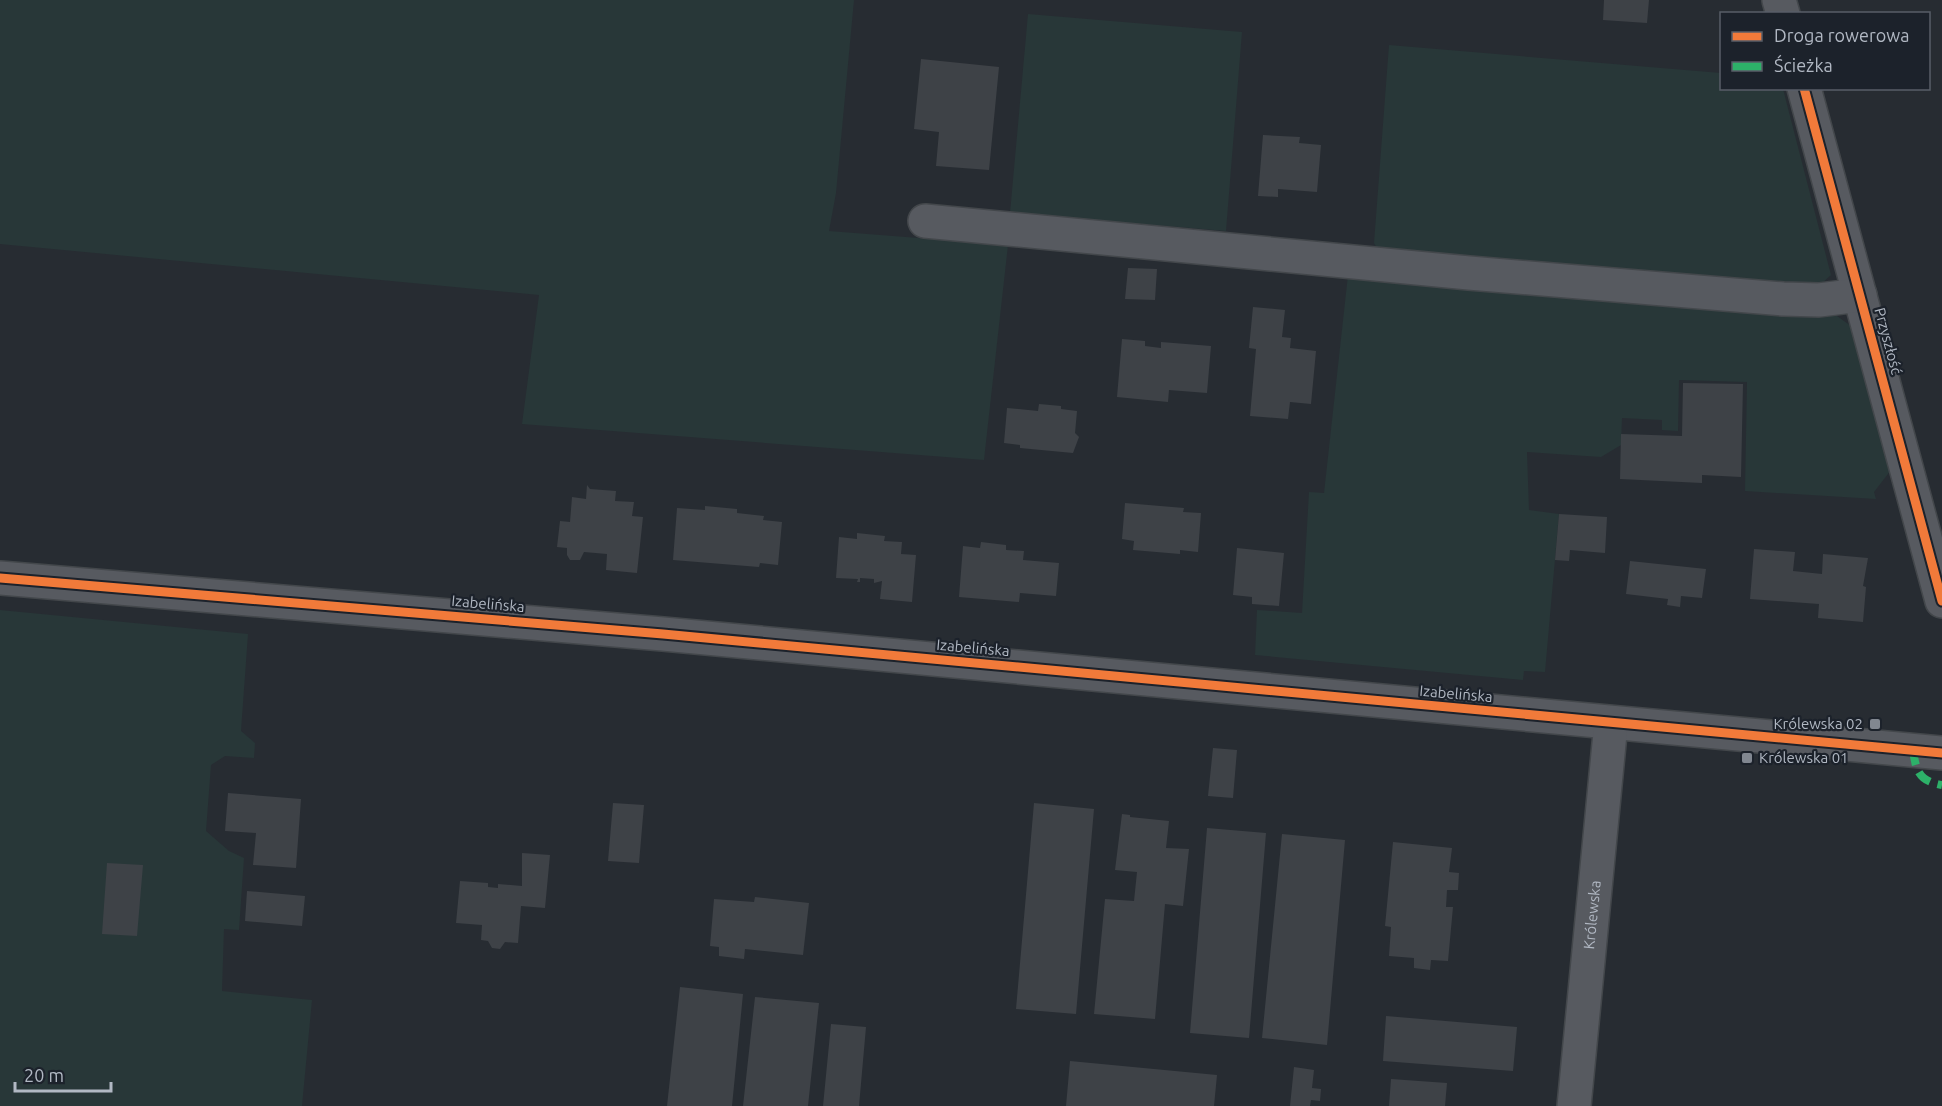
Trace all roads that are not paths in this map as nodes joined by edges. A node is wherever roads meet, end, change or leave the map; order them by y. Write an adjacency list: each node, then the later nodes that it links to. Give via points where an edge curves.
1 (1805, 90): 3 (street, Przyszłość)
2 (925, 220): 3 (street, via 1771,298 1819,300)
3 (1860, 295): 5 (street, Przyszłość)
4 (0, 578): 6 (street, Izabelińska, via 663,634)
5 (1942, 601)
6 (1611, 723): 7 (street, Izabelińska); 8 (street, Królewska)
7 (1942, 753)
8 (1574, 1106)

